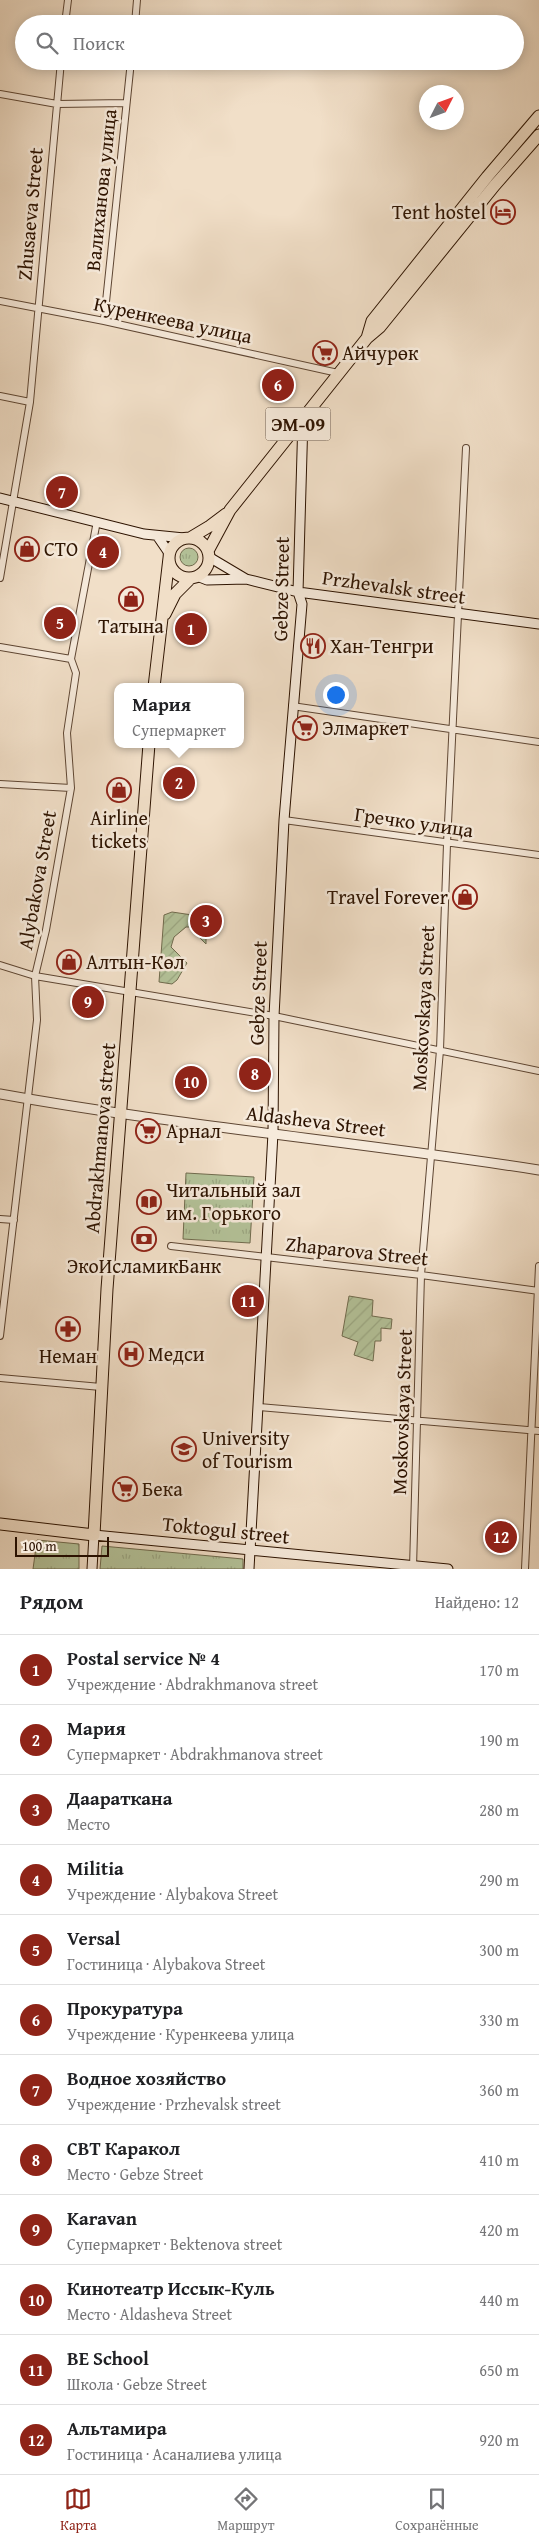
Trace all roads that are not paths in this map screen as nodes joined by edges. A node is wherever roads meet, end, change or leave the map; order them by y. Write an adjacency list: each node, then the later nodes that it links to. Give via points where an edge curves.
1 (68, 0): 3 (street)
2 (137, 0): 4 (street)
3 (66, 15)
4 (136, 15)
5 (60, 70): 9 (street, Zhusaeva Street)
6 (130, 70): 8 (street, Валиханова улица)
7 (0, 94): 9 (street)
8 (126, 103): 9 (street); 15 (street, Валиханова улица)
9 (57, 104): 14 (street, Zhusaeva Street)
10 (539, 116): 12 (highway, ЭМ-09)
11 (539, 135): 12 (highway, ЭМ-09)
12 (491, 181): 16 (highway, ЭМ-09, via 380,327 366,338)
13 (0, 302): 14 (street, Куренкеева улица)
14 (37, 308): 15 (street, Куренкеева улица); 18 (street, Zhusaeva Street)
15 (104, 321): 16 (street, Куренкеева улица)
16 (338, 373): 19 (highway, ЭМ-09)
17 (0, 396): 18 (street)
18 (30, 402): 22 (street, Zhusaeva Street)
19 (303, 418): 23 (highway, ЭМ-09); 32 (main road, Gebze Street)
20 (466, 448): 33 (street, Moskovskaya Street)
21 (0, 498): 22 (main road)
22 (13, 501): 24 (main road); 30 (street, Zhusaeva Street)
23 (230, 510): 26 (highway, ЭМ-09); 27 (highway, ЭМ-09)
24 (97, 521): 25 (main road); 37 (street, Alybakova Street)
25 (158, 537): 26 (main road); 28 (main road)
26 (187, 538): 27 (highway, via 201,541); 28 (highway, ЭМ-09, via 174,543)
27 (208, 554): 29 (highway, ЭМ-09, via 206,568); 31 (main road, Przhevalsk street)
28 (169, 555): 29 (highway, via 174,572); 34 (highway, ЭМ-09)
29 (194, 577): 31 (main road, Przhevalsk street); 34 (highway, ЭМ-09, via 175,594)
30 (0, 578)
31 (246, 579): 32 (main road, Przhevalsk street)
32 (298, 592): 33 (main road, Przhevalsk street); 39 (main road, Gebze Street, via 302,604)
33 (460, 614): 35 (main road, Przhevalsk street); 40 (street, Moskovskaya Street)
34 (163, 618): 38 (highway, ЭМ-09)
35 (539, 624)
36 (0, 646): 37 (street)
37 (71, 659): 44 (street, Alybakova Street, via 76,673 67,734)
38 (155, 683)
39 (292, 706): 40 (street); 45 (main road, Gebze Street)
40 (453, 730): 41 (street); 46 (street, Moskovskaya Street)
41 (539, 742)
42 (150, 748): 50 (highway, Abdrakhmanova street)
43 (0, 784): 44 (street)
44 (70, 788): 49 (street, Alybakova Street)
45 (284, 820): 46 (street, Гречко улица); 51 (main road, Gebze Street)
46 (447, 844): 47 (street, Гречко улица); 52 (street, Moskovskaya Street)
47 (539, 855)
48 (0, 965): 49 (street)
49 (35, 976): 50 (street); 55 (street, Alybakova Street, via 37,1020)
50 (131, 991): 51 (street); 56 (highway, Abdrakhmanova street)
51 (274, 1016): 52 (street); 57 (main road, Gebze Street)
52 (440, 1050): 53 (street); 58 (street, Moskovskaya Street)
53 (539, 1071)
54 (0, 1094): 55 (main road, Aldasheva Street)
55 (29, 1099): 56 (main road, Aldasheva Street); 61 (street, Alybakova Street)
56 (120, 1113): 57 (main road, Aldasheva Street); 69 (highway, Abdrakhmanova street)
57 (273, 1133): 58 (main road, Aldasheva Street); 63 (main road, Gebze Street)
58 (430, 1153): 59 (main road, Aldasheva Street); 65 (street, Moskovskaya Street)
59 (539, 1170)
60 (0, 1218): 61 (street)
61 (14, 1220): 67 (street, Alybakova Street)
62 (171, 1246): 63 (street, Zhaparova Street)
63 (266, 1258): 65 (street, Zhaparova Street); 70 (main road, Gebze Street)
64 (539, 1266): 66 (street)
65 (421, 1275): 66 (street, Zhaparova Street); 71 (street, Moskovskaya Street)
66 (538, 1291): 72 (street)
67 (0, 1336)
68 (0, 1378): 69 (street)
69 (101, 1387): 75 (highway, Abdrakhmanova street)
70 (259, 1406): 71 (street); 76 (main road, Gebze Street)
71 (419, 1420): 72 (street); 77 (street, Moskovskaya Street)
72 (530, 1430): 73 (street); 81 (street)
73 (539, 1431)
74 (0, 1524): 75 (highway, Toktogul street)
75 (94, 1535): 76 (main road, Toktogul street); 78 (main road)
76 (250, 1551): 77 (main road, Toktogul street); 79 (main road, Gebze Street)
77 (413, 1567): 80 (main road, Toktogul street)
78 (92, 1569)
79 (249, 1569)
80 (448, 1569)
81 (525, 1569)

